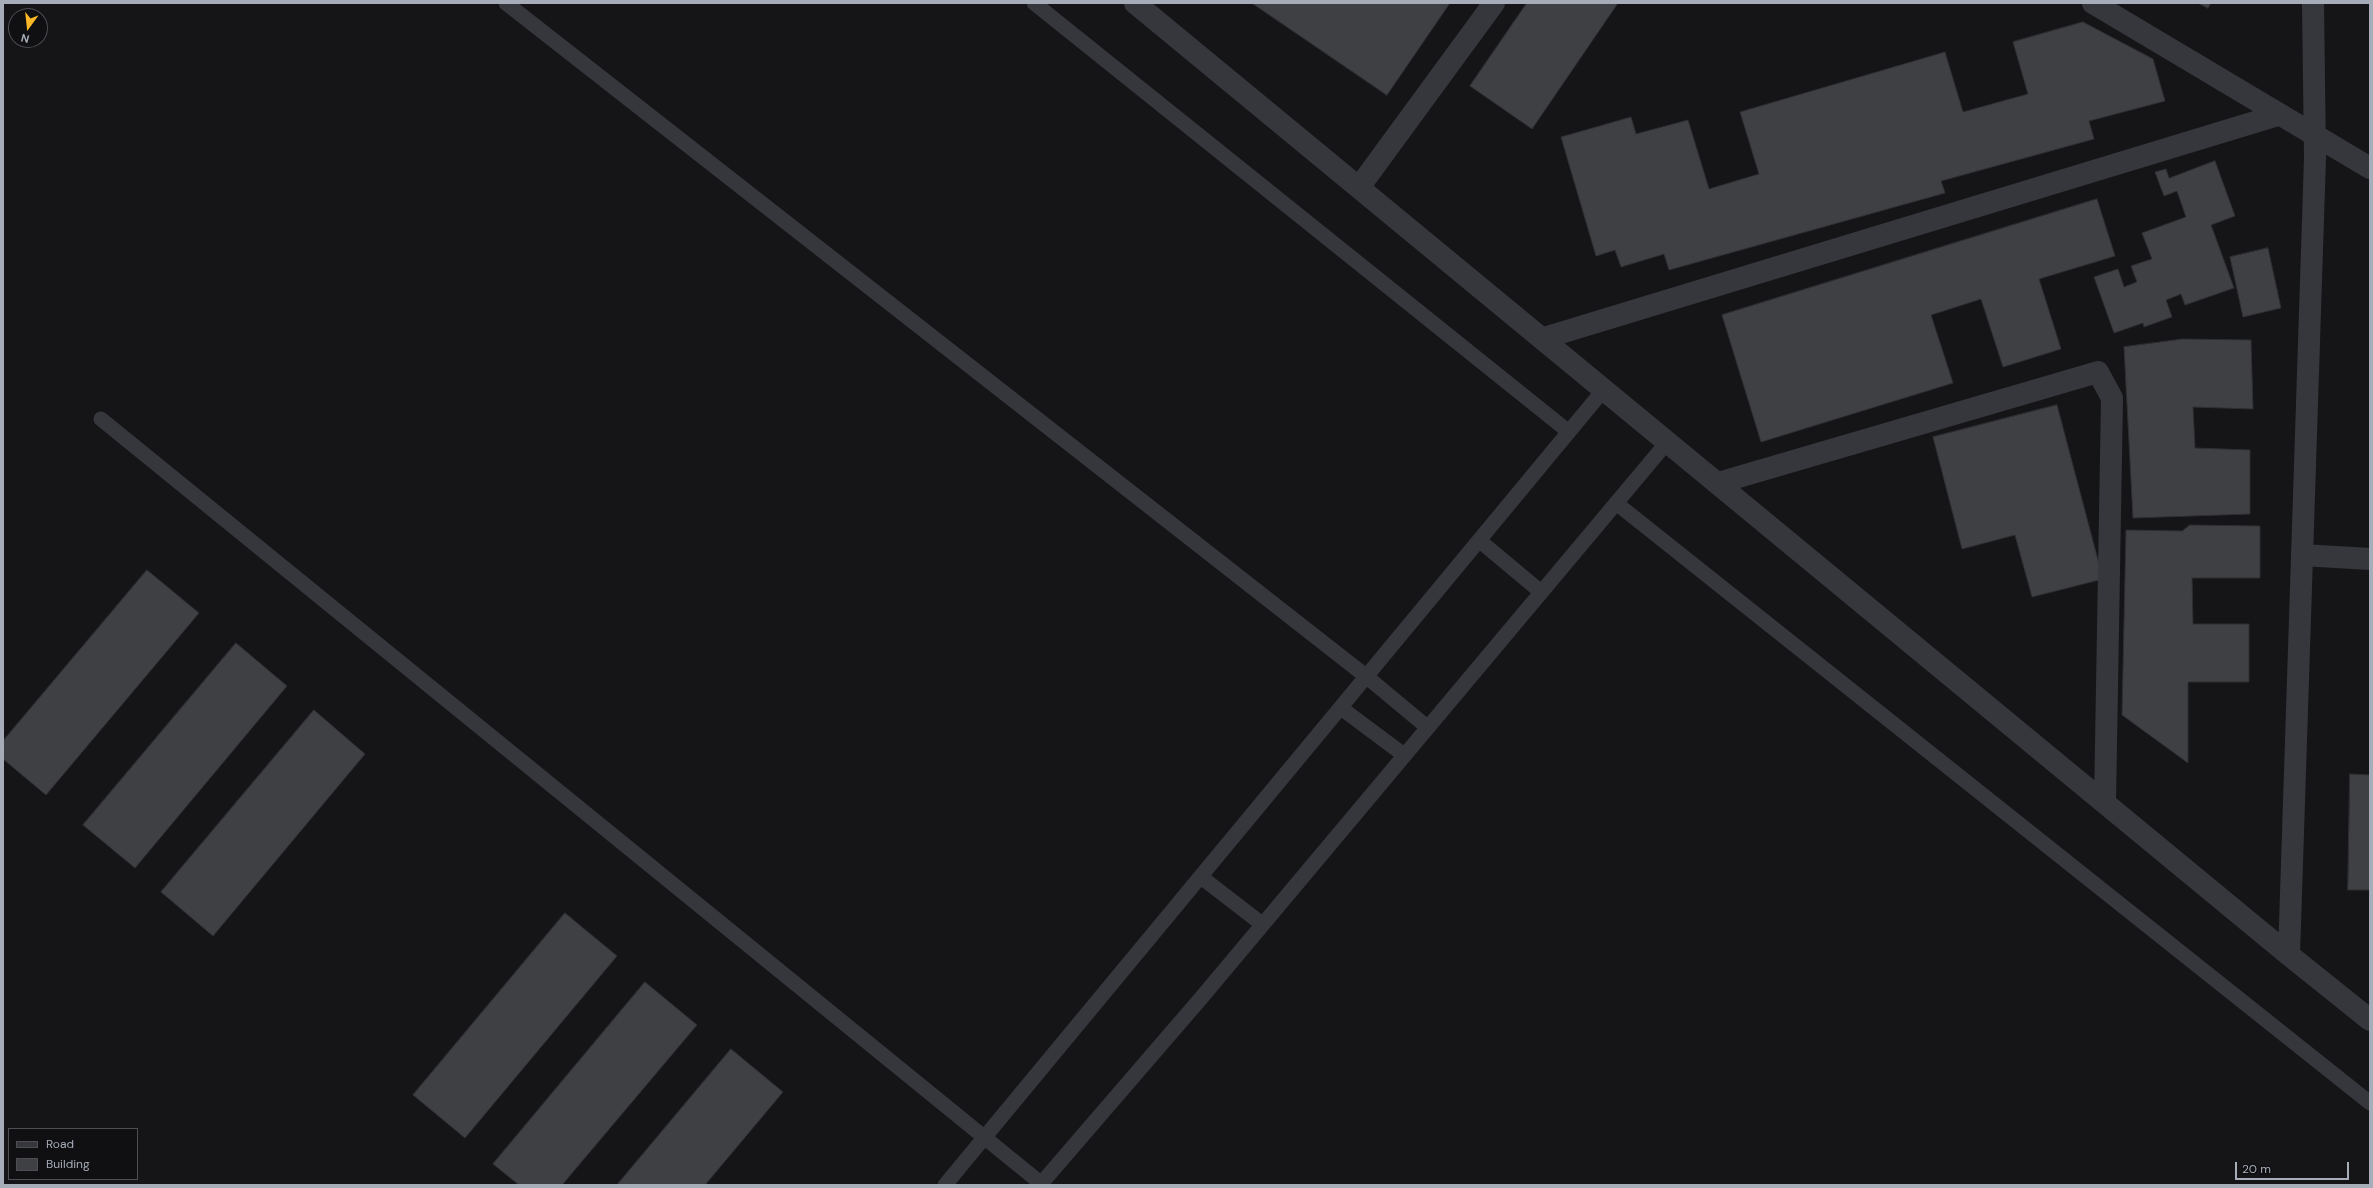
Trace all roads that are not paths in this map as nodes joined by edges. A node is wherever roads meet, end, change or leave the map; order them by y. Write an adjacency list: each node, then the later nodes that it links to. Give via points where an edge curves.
1 (506, 3): 22 (lane)
2 (1034, 3): 14 (lane)
3 (1135, 3): 10 (street)
4 (1494, 3): 10 (street)
5 (2093, 3): 7 (street)
6 (2313, 3): 8 (street)
7 (2278, 115): 8 (street); 11 (street)
8 (2315, 135): 9 (street); 19 (street)
9 (2370, 168)
10 (1360, 186): 11 (street)
11 (1544, 338): 12 (street)
12 (1606, 387): 14 (lane); 15 (street)
13 (101, 419): 32 (lane)
14 (1569, 432): 18 (lane)
15 (1669, 440): 16 (street); 17 (lane)
16 (1718, 483): 26 (street); 26 (street, via 2098,372 2112,398)
17 (1616, 503): 21 (lane); 31 (lane)
18 (1480, 541): 21 (lane); 22 (lane)
19 (2302, 554): 20 (street); 29 (street)
20 (2370, 559)
21 (1541, 592): 24 (lane)
22 (1367, 677): 23 (lane); 24 (lane)
23 (1341, 708): 25 (lane); 27 (lane)
24 (1427, 727): 25 (lane)
25 (1404, 755): 28 (lane)
26 (2105, 802): 29 (street)
27 (1200, 877): 28 (lane); 32 (lane)
28 (1262, 924): 34 (lane)
29 (2289, 955): 30 (street)
30 (2370, 1020)
31 (2370, 1103)
32 (984, 1138): 33 (lane); 34 (lane)
33 (945, 1185)
34 (1041, 1185)

